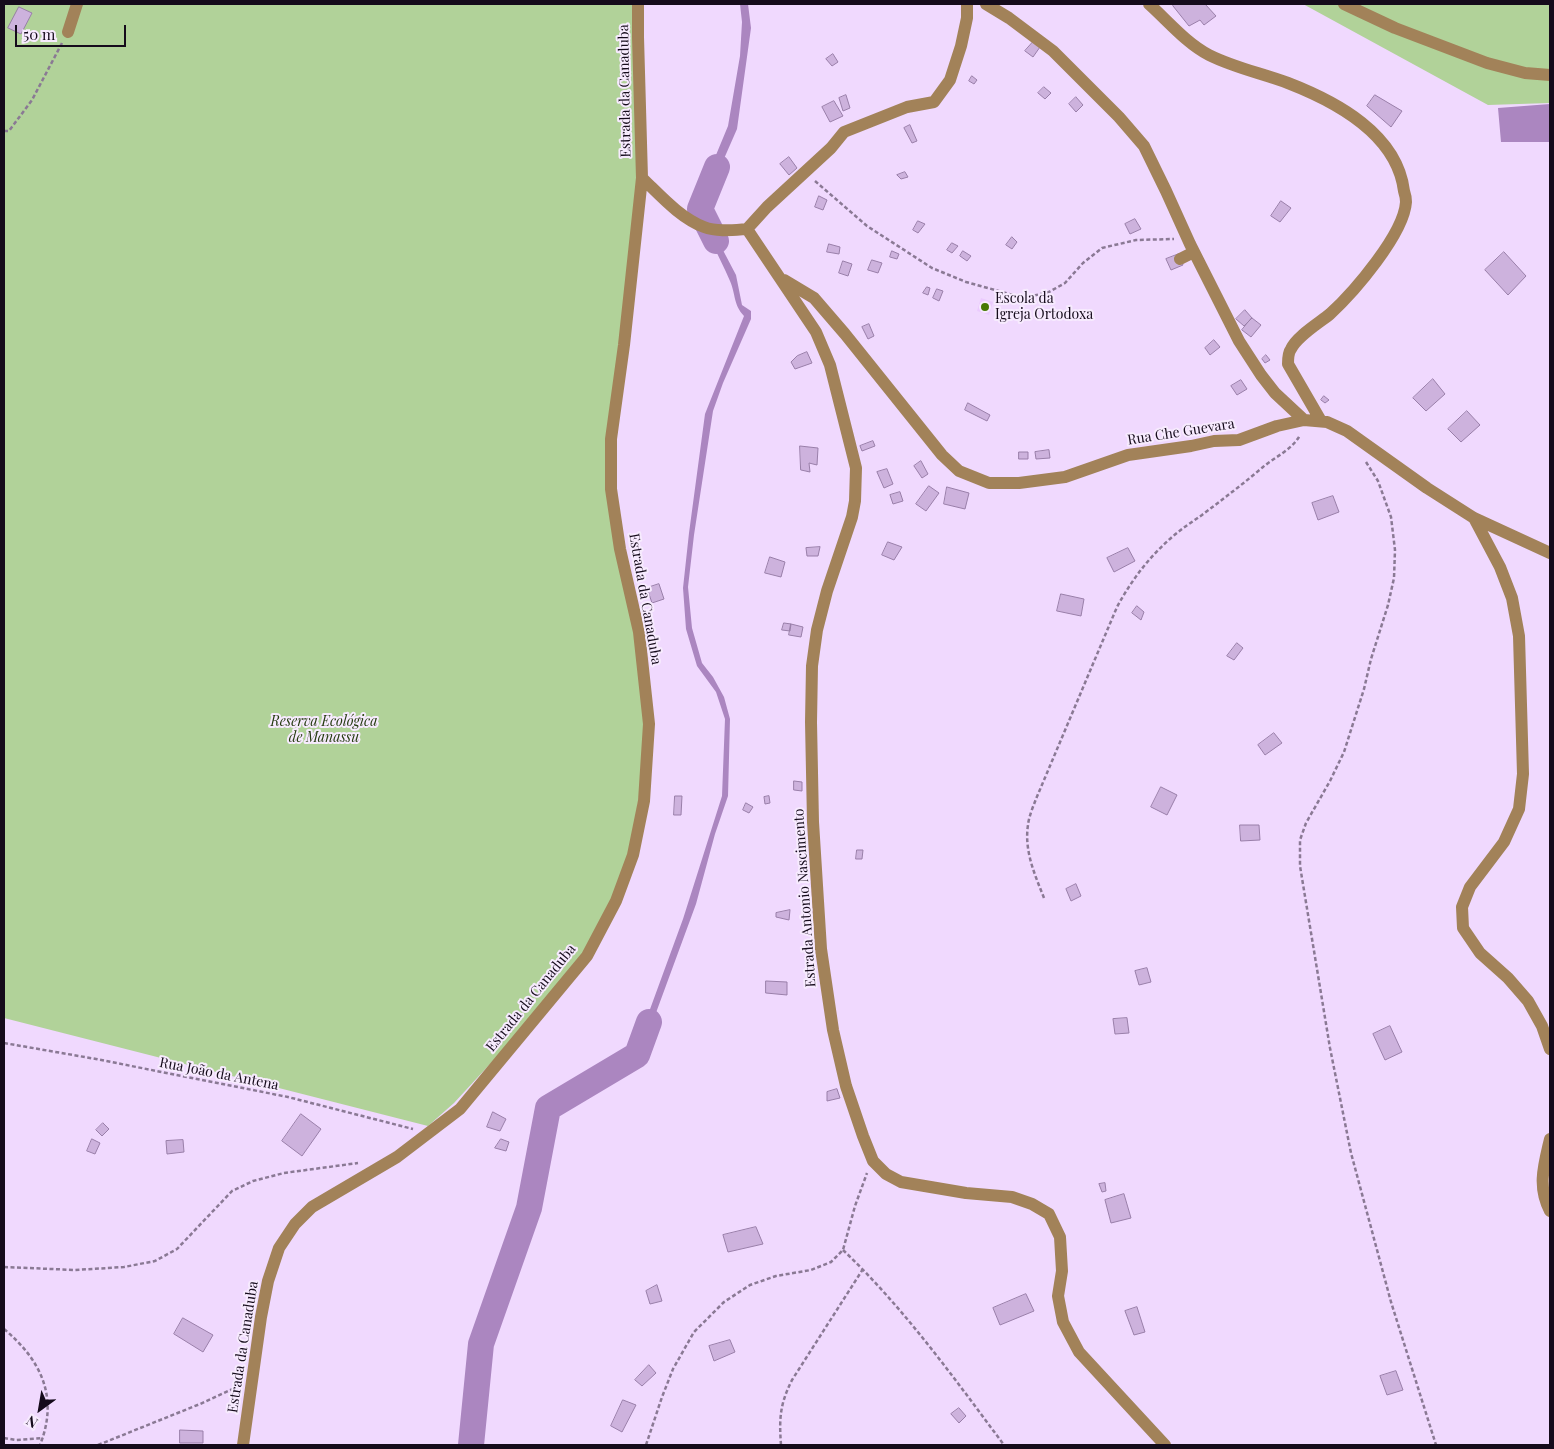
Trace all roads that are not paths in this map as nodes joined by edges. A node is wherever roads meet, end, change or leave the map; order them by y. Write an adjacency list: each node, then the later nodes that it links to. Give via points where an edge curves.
1 (78, 4): 7 (street)
2 (638, 4): 9 (street, Estrada da Canaduba)
3 (967, 4): 10 (street, via 962,46 950,80 934,102 907,107 844,132)
4 (986, 4): 11 (street, via 1053,51 1144,146)
5 (1149, 4): 15 (street, via 1188,41 1208,54 1241,69 1288,83 1338,106 1371,130 1392,154 1403,177 1406,202 1400,224 1382,255 1331,312 1291,348 1288,364)
6 (1344, 4): 8 (street, via 1395,28 1487,63 1525,73)
7 (68, 32)
8 (1550, 75)
9 (642, 178): 10 (street, via 685,217 703,226 720,230); 21 (street, Estrada da Canaduba, via 611,439 611,489 620,549 639,632 649,724 644,801 633,855 616,901 587,956 460,1109 397,1157 312,1207 295,1224 279,1248 268,1281)
10 (747, 229): 13 (street, Estrada Antonio Nascimento)
11 (1192, 248): 12 (street); 14 (street, via 1239,341 1261,375 1275,394)
12 (1180, 259)
13 (780, 278): 14 (street, Rua Che Guevara, via 814,298 942,455 959,471 989,483 1065,477 1128,455 1238,440); 22 (street, Estrada Antonio Nascimento, via 816,332 830,365 856,468 852,517 817,630 812,666 811,722 821,949 833,1030 846,1086 873,1161 886,1174 901,1182 1012,1197 1049,1214 1060,1237 1062,1271 1058,1296 1063,1322 1079,1352)
14 (1304, 420): 15 (street, Rua Che Guevara)
15 (1321, 421): 16 (street, Rua Che Guevara, via 1347,431)
16 (1474, 518): 17 (street, Rua Che Guevara); 18 (street, via 1512,598 1519,636 1524,774 1519,809 1504,842 1470,887 1462,907 1463,928 1480,953 1528,1001)
17 (1550, 553)
18 (1550, 1049)
19 (1550, 1139): 20 (street, via 1542,1180)
20 (1550, 1211)
21 (243, 1445)
22 (1165, 1445)

